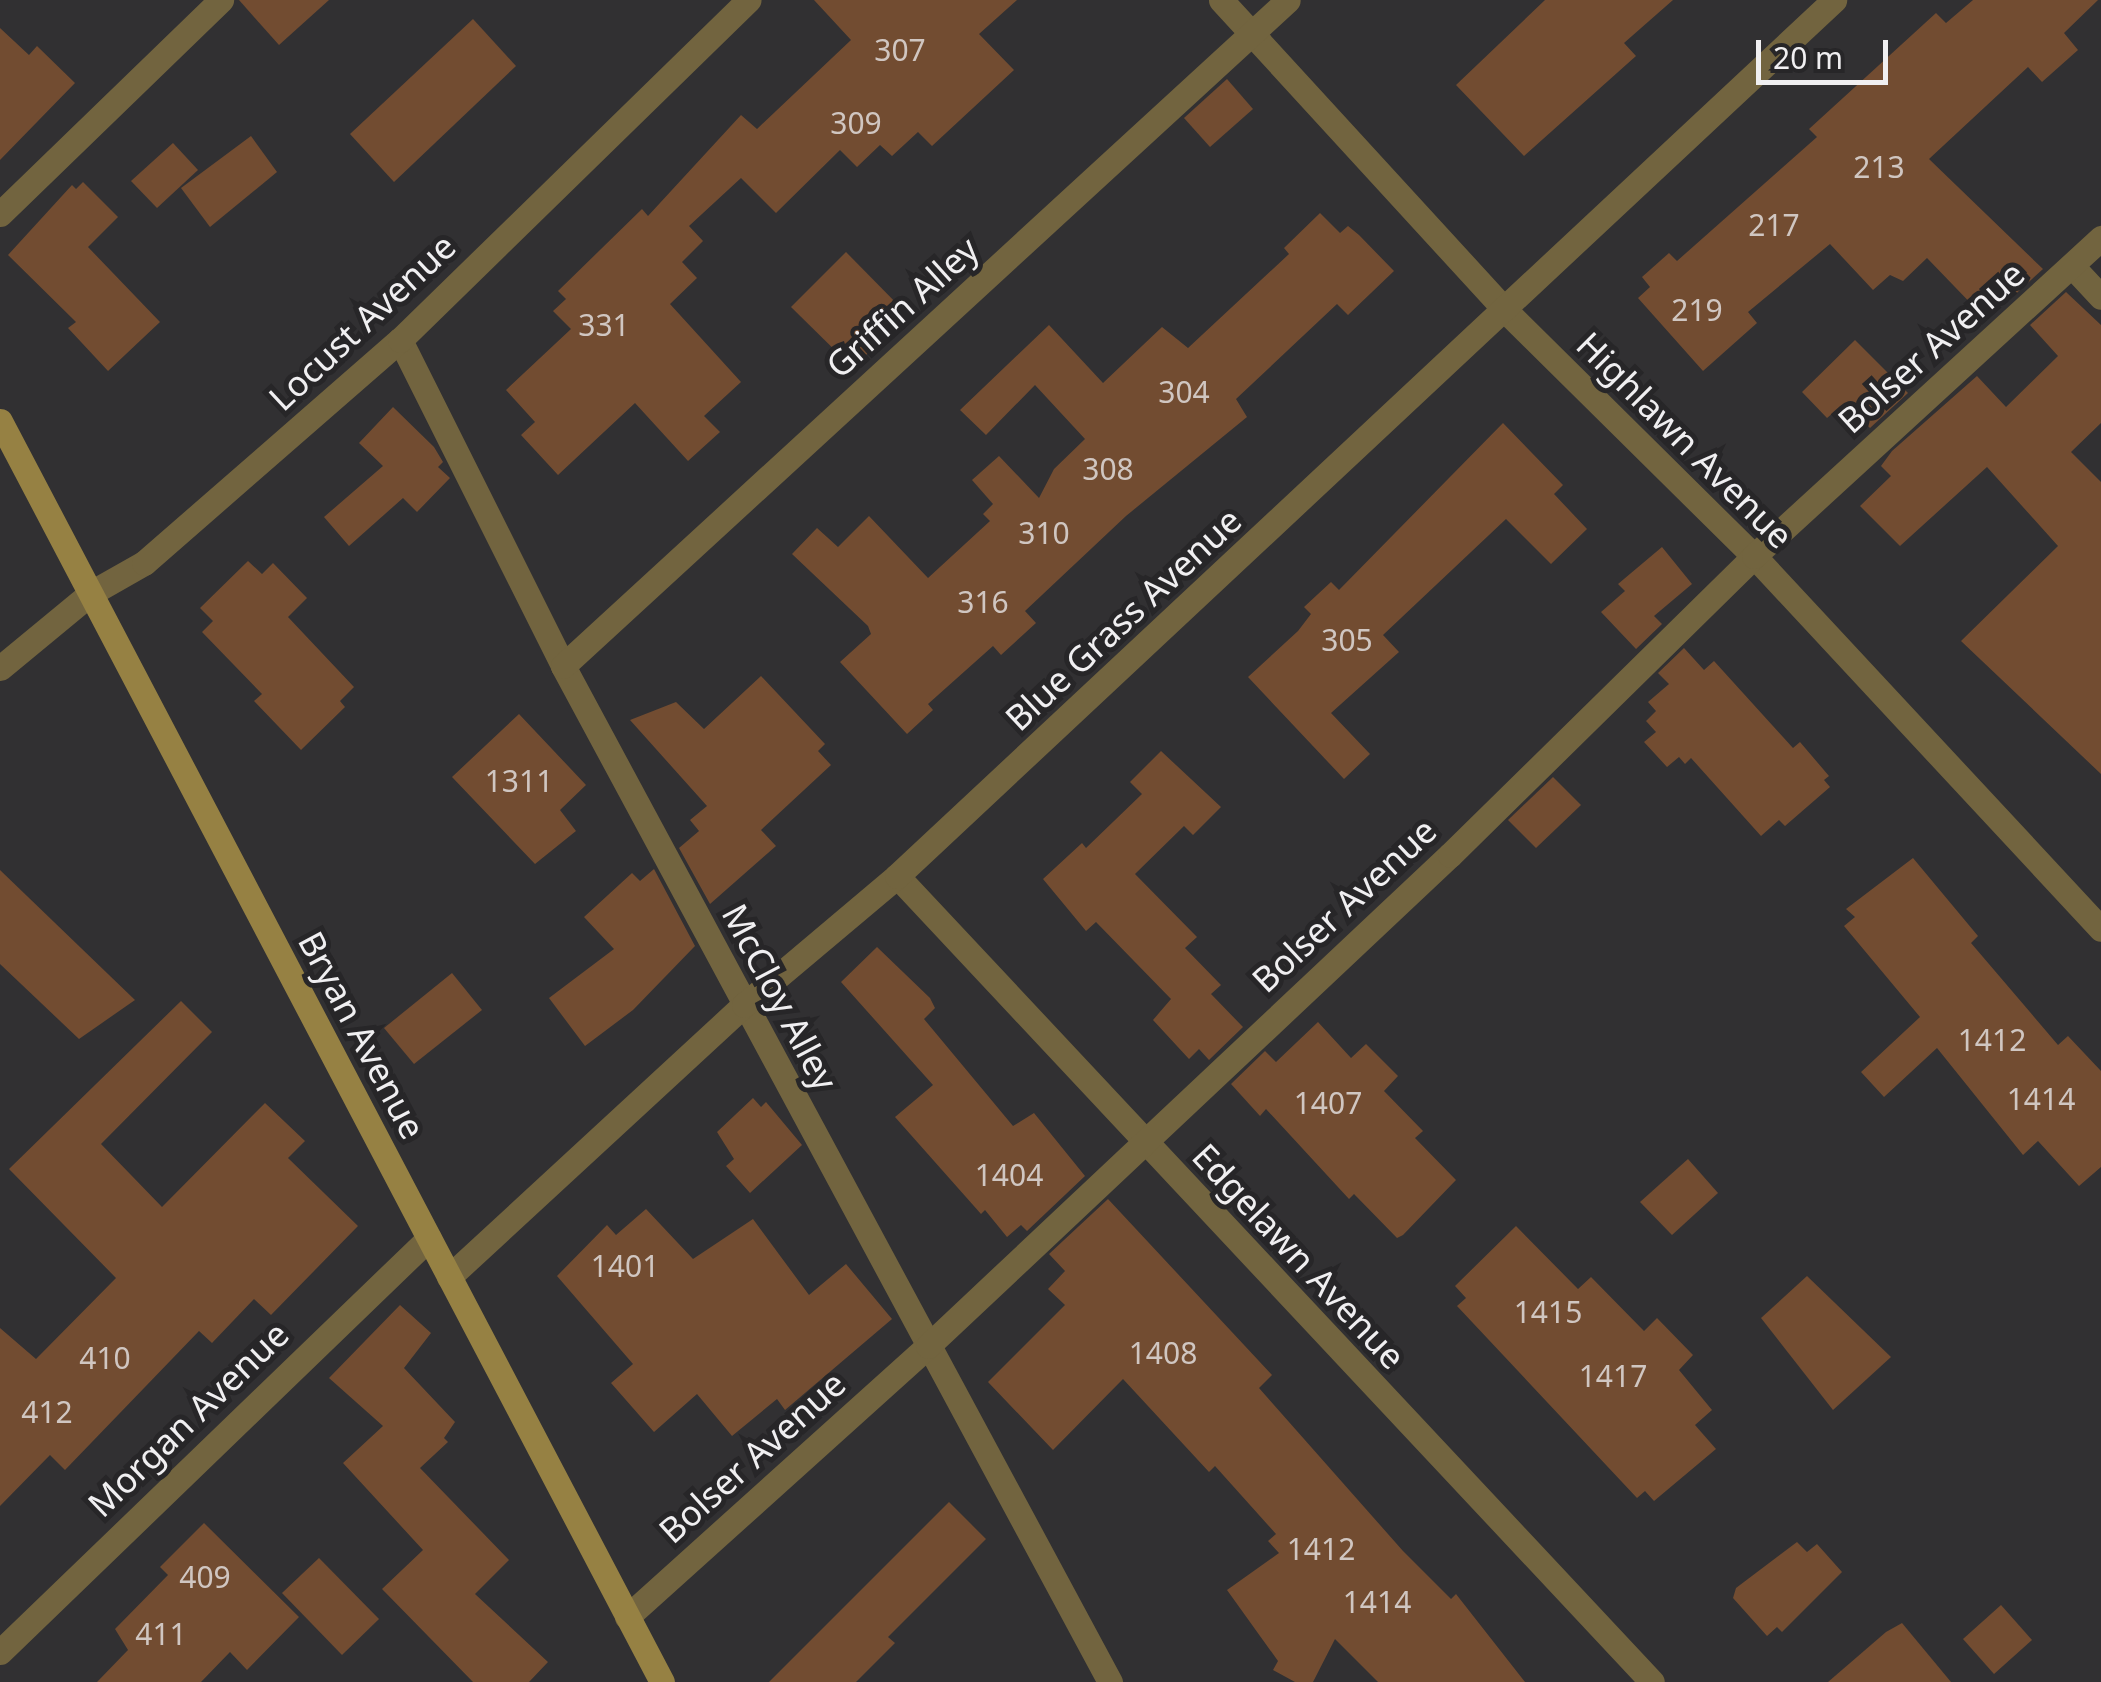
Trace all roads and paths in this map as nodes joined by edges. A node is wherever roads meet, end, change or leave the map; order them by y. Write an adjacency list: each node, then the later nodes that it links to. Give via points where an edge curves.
1 (221, 0): 7 (street)
2 (748, 0): 12 (street, Locust Avenue)
3 (1221, 0): 6 (street, Highlawn Avenue)
4 (1288, 0): 6 (street, Griffin Alley)
5 (1834, 0): 11 (street, Blue Grass Avenue)
6 (1252, 34): 11 (street, Highlawn Avenue); 16 (street, Griffin Alley)
7 (0, 214)
8 (2101, 238): 9 (street, Bolser Avenue)
9 (2072, 266): 10 (street); 14 (street, Bolser Avenue)
10 (2101, 296)
11 (1506, 311): 14 (street, Highlawn Avenue); 18 (street, Blue Grass Avenue)
12 (400, 340): 15 (street, Locust Avenue, via 144,563); 16 (street, McCloy Alley)
13 (0, 422): 15 (street, Bryan Avenue)
14 (1754, 556): 19 (street, Highlawn Avenue); 21 (street, Bolser Avenue, via 1450,855)
15 (91, 593): 17 (street, Locust Avenue); 22 (street, Bryan Avenue)
16 (563, 666): 20 (street, McCloy Alley)
17 (0, 668)
18 (896, 876): 20 (street, Blue Grass Avenue); 21 (street, Edgelawn Avenue)
19 (2101, 929)
20 (744, 1005): 23 (street, Blue Grass Avenue); 24 (street, McCloy Alley)
21 (1142, 1139): 24 (street, Bolser Avenue); 29 (street, Edgelawn Avenue)
22 (428, 1238): 23 (street, Bryan Avenue); 26 (street, Morgan Avenue)
23 (449, 1277): 25 (street, Bryan Avenue)
24 (928, 1346): 25 (street, Bolser Avenue); 28 (street, McCloy Alley)
25 (628, 1617): 27 (street, Bryan Avenue)
26 (0, 1652)
27 (662, 1682)
28 (1110, 1682)
29 (1652, 1682)

